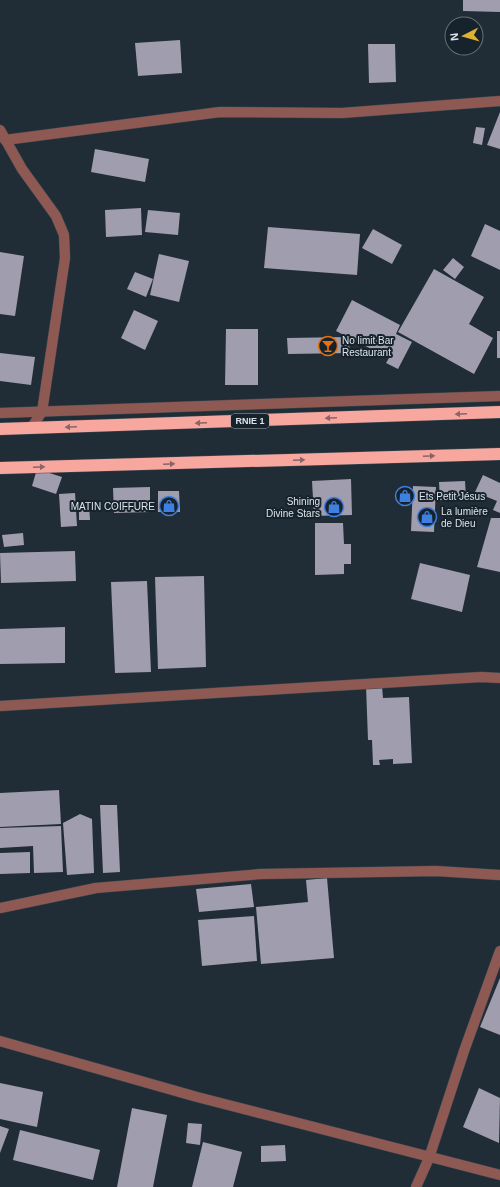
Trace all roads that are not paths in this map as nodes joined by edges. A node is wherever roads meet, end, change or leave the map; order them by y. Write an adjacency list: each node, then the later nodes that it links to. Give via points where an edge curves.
1 (500, 101): 3 (street, via 342,113 220,112)
2 (0, 130): 3 (street)
3 (5, 140): 5 (street, via 22,169 56,216 64,235 65,258)
4 (500, 396): 5 (street)
5 (42, 412): 7 (street); 8 (street)
6 (500, 412): 8 (highway, RNIE 1, one-way to 8)
7 (0, 413)
8 (31, 428): 9 (highway, RNIE 1)
9 (0, 430)
10 (500, 454): 11 (highway, one-way to 10)
11 (0, 468)
12 (500, 678): 13 (street, via 481,677)
13 (0, 706)
14 (500, 875): 15 (street, via 436,871 261,874 96,888)
15 (0, 908)
16 (500, 951): 18 (street, via 464,1051)
17 (0, 1041): 18 (street, via 197,1097)
18 (430, 1158): 19 (street); 20 (street)
19 (500, 1175)
20 (416, 1187)

